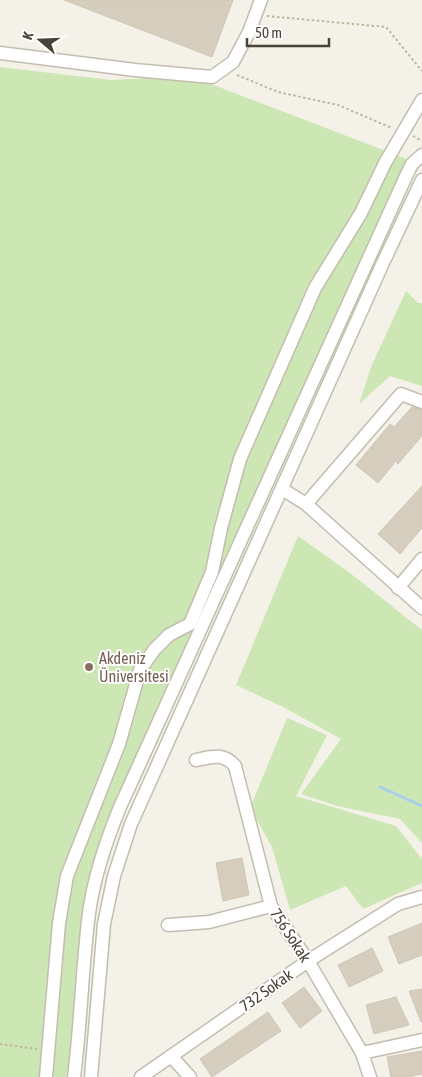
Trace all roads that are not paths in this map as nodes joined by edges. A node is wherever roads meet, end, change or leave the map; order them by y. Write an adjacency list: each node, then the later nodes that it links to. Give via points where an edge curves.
1 (261, 0): 2 (street, via 234,62 212,77)
2 (0, 53)
3 (422, 100): 20 (street, via 385,163 361,213 315,288 240,459 212,572 190,624 169,635 140,670 119,744 67,876 59,923)
4 (422, 155): 21 (street, via 412,164 398,192 109,834 89,913)
5 (422, 180): 7 (street)
6 (422, 402): 8 (street, via 401,394)
7 (282, 489): 8 (street); 22 (street, via 140,802 121,851 104,924)
8 (306, 504): 10 (street)
9 (422, 559): 10 (street)
10 (398, 588): 11 (street)
11 (422, 608)
12 (196, 760): 14 (street, 756 Sokak, via 216,755 235,766)
13 (422, 897): 16 (street, 732 Sokak, via 398,904)
14 (271, 906): 15 (street, via 209,922); 16 (street, 756 Sokak)
15 (168, 925)
16 (308, 960): 18 (street, 756 Sokak); 19 (street, 732 Sokak)
17 (422, 1040): 18 (street)
18 (362, 1052): 25 (street, 756 Sokak)
19 (172, 1056): 23 (street, 732 Sokak); 24 (street)
20 (46, 1077)
21 (74, 1077)
22 (92, 1077)
23 (141, 1077)
24 (190, 1077)
25 (370, 1077)

